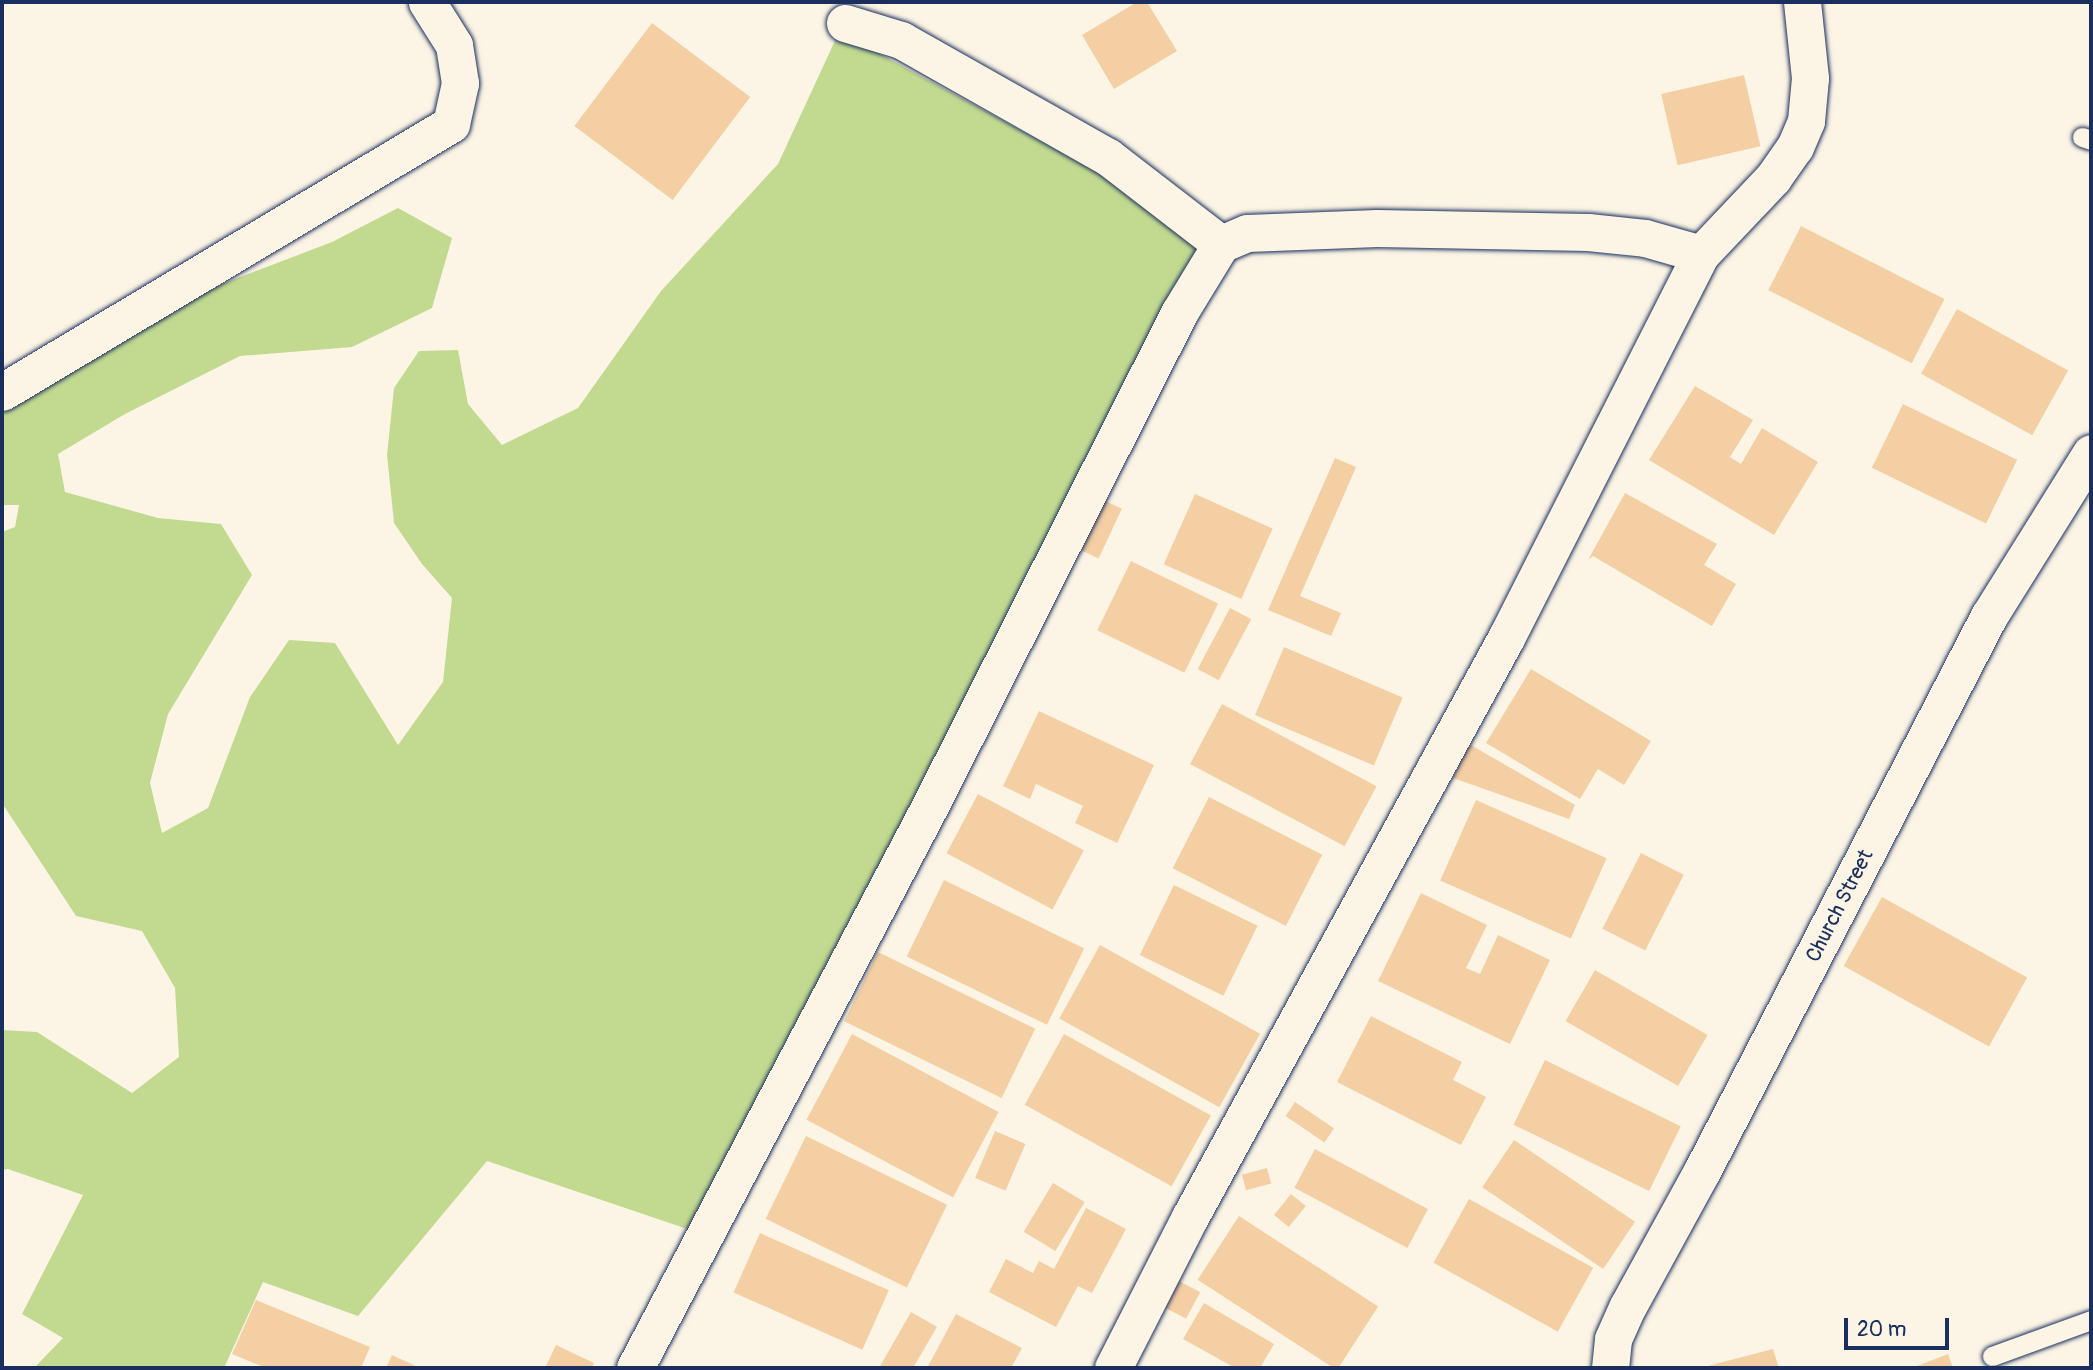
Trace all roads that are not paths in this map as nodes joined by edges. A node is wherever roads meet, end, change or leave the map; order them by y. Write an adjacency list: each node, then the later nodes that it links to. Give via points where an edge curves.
1 (427, 2): 6 (street, via 454,45 460,83 452,124)
2 (1802, 2): 5 (street, via 1810,78 1806,121 1795,147 1773,178)
3 (845, 23): 4 (street, via 901,40 1108,157)
4 (1221, 244): 5 (street, via 1247,233 1377,228 1588,232 1644,237); 10 (street, via 1179,313 932,802)
5 (1701, 254): 11 (street, via 1506,638 1196,1205)
6 (2, 392)
7 (2091, 453): 12 (street, Church Street, via 1989,616 1628,1306 1613,1339)
8 (2091, 1320): 9 (lane)
9 (1992, 1356)
10 (635, 1368)
11 (1113, 1368)
12 (1610, 1368)

